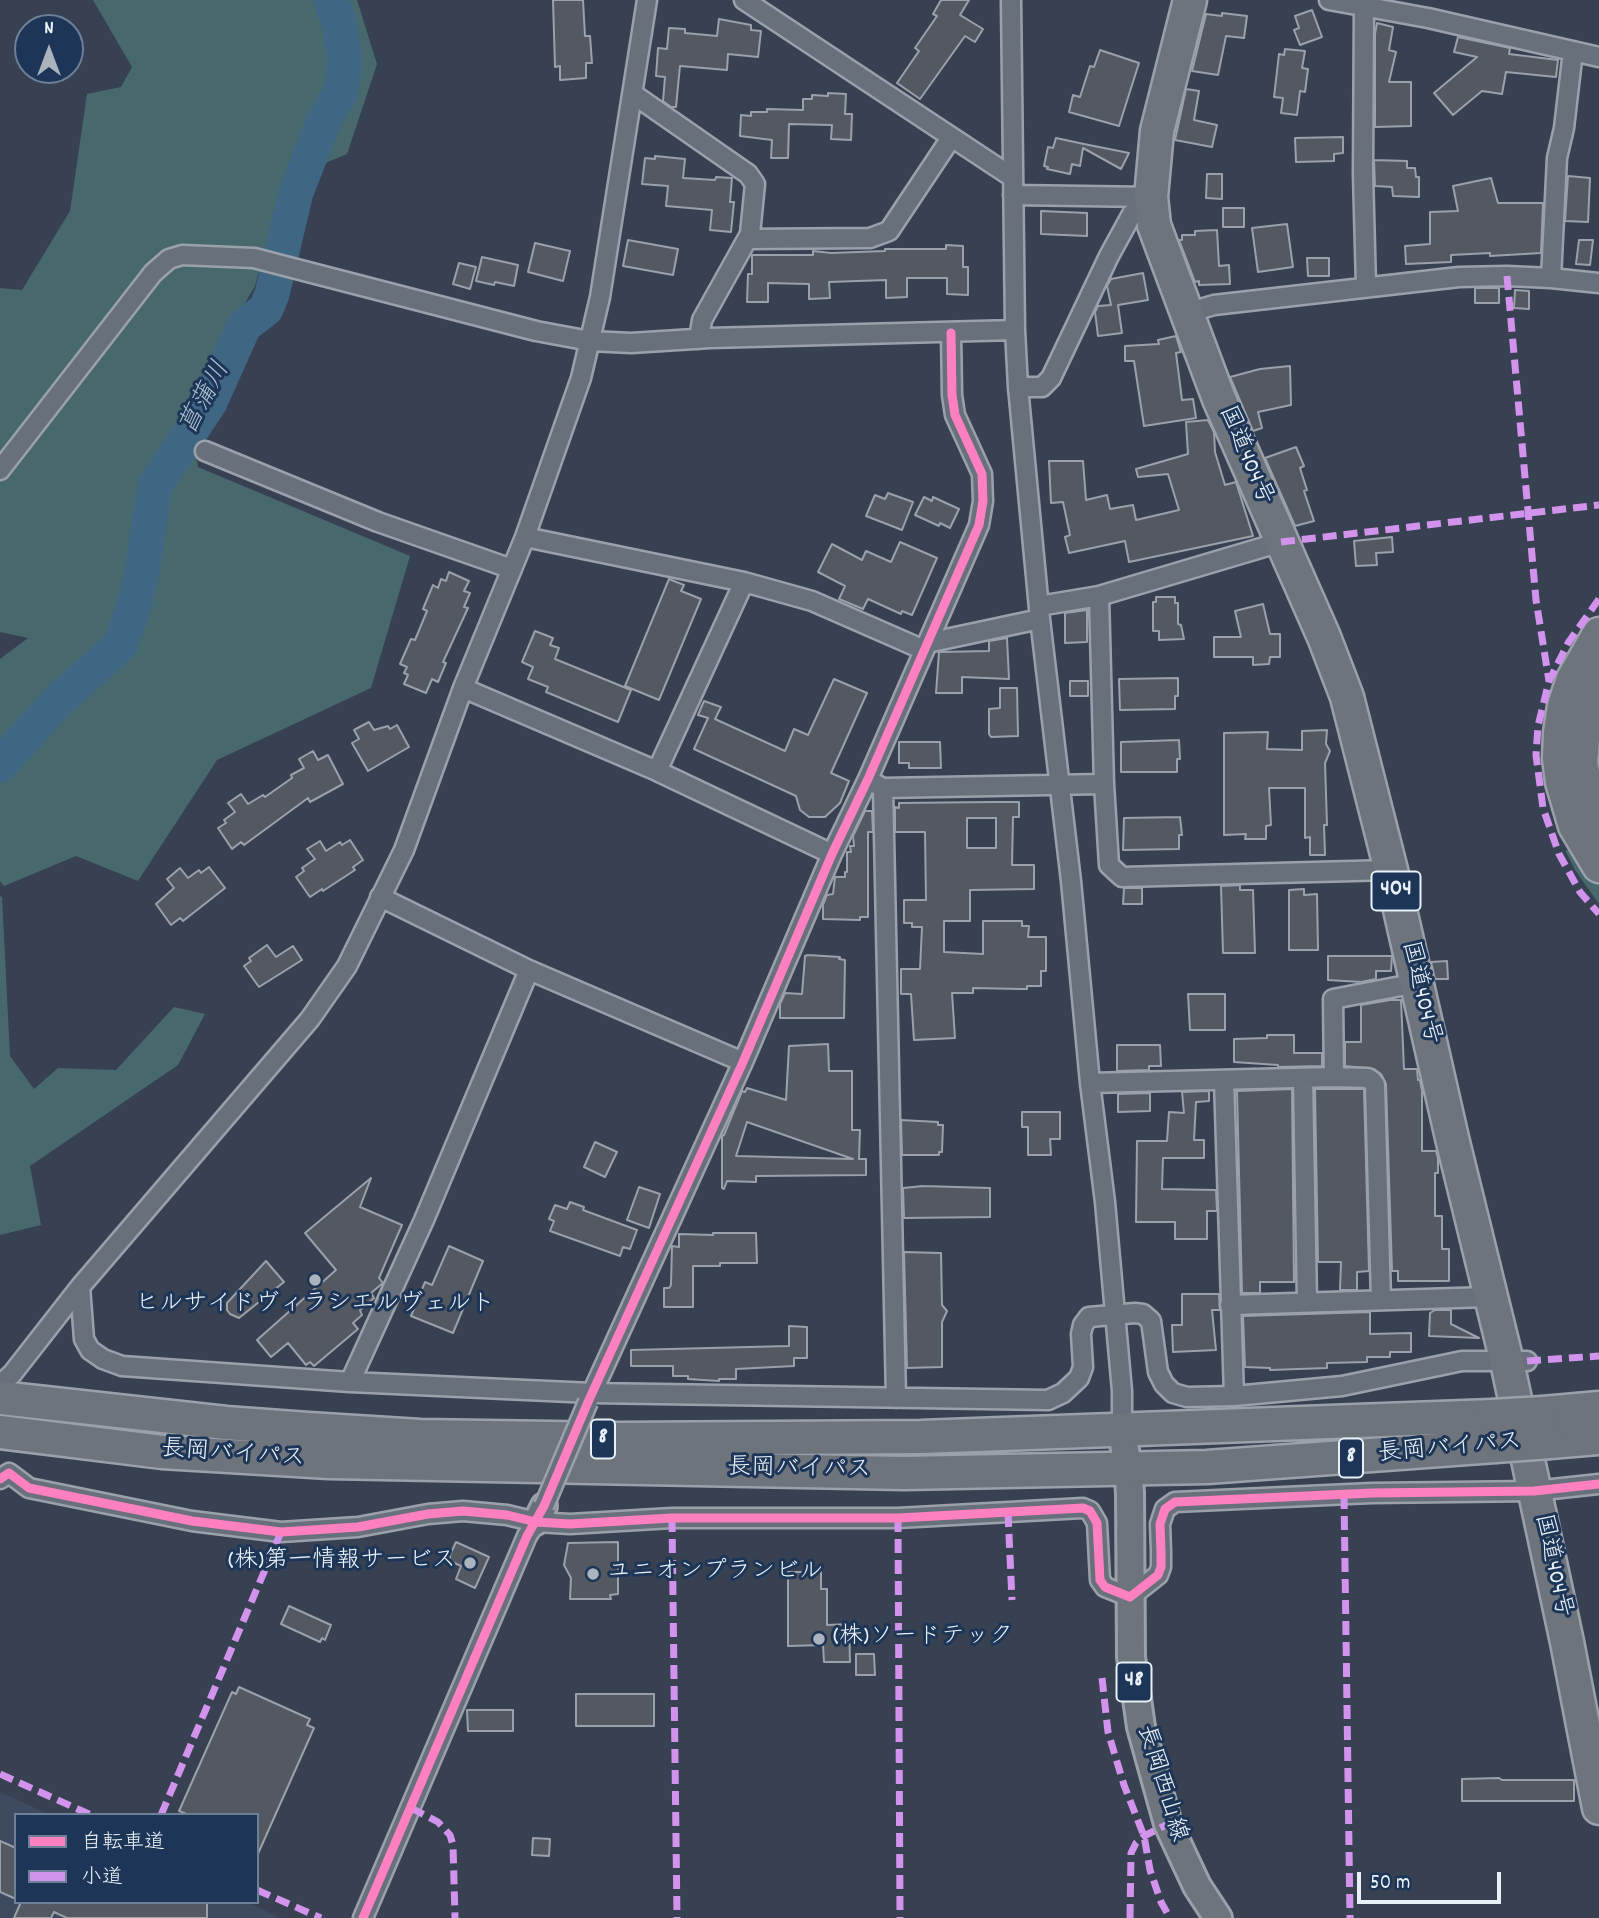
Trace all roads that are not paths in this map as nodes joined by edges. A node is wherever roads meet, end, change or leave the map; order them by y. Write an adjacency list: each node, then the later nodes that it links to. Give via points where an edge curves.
1 (647, 0): 10 (street)
2 (744, 0): 11 (street)
3 (1011, 0): 12 (street)
4 (1190, 0): 13 (highway, 国道404号 / 404, via 1157,131)
5 (1329, 0): 6 (street)
6 (1364, 7): 7 (street); 17 (street)
7 (1407, 7): 8 (street)
8 (1573, 51): 9 (street); 15 (street, via 1558,158)
9 (1599, 57)
10 (633, 94): 14 (street, via 748,174 755,184); 22 (street)
11 (951, 138): 12 (street); 14 (street, via 889,230 870,238)
12 (1012, 186): 13 (street); 19 (street)
13 (1151, 197): 18 (highway, 国道404号 / 404, via 1154,225); 23 (street, via 1132,214 1051,378 1042,387)
14 (748, 239): 21 (street, via 702,320)
15 (1551, 278): 16 (street); 17 (street, via 1459,277)
16 (1599, 284)
17 (1366, 286): 18 (street, via 1214,305)
18 (1187, 313): 27 (highway, 国道404号 / 404)
19 (1014, 330): 20 (street); 23 (street)
20 (951, 332): 21 (street); 33 (street, via 955,415 982,474 983,501 979,525)
21 (699, 339): 22 (street)
22 (590, 341): 25 (street, via 254,258 182,256 169,259 153,273); 26 (street)
23 (1018, 387): 31 (street)
24 (205, 452): 28 (street, via 378,522)
25 (0, 470)
26 (525, 537): 28 (street); 29 (street)
27 (1281, 542): 30 (street); 43 (highway, 国道404号 / 404, via 1347,697)
28 (512, 569): 35 (street)
29 (744, 582): 33 (street, via 812,601); 36 (street)
30 (1099, 596): 31 (street); 39 (street)
31 (1039, 612): 33 (street); 38 (street)
32 (1599, 634): 42 (highway, via 1573,679 1564,706 1559,758 1575,826)
33 (926, 646): 37 (street)
34 (1599, 678): 40 (highway, via 1584,719 1581,762)
35 (463, 688): 36 (street); 44 (street, via 404,849)
36 (657, 771): 41 (street)
37 (875, 784): 38 (street); 41 (street); 64 (street)
38 (1058, 784): 39 (street); 51 (street)
39 (1104, 784): 43 (street, via 1109,865 1122,877)
40 (1599, 823)
41 (832, 854): 47 (street)
42 (1599, 866)
43 (1391, 870): 46 (highway, 国道404号 / 404)
44 (380, 897): 45 (street); 52 (street, via 347,965 310,1019)
45 (529, 970): 47 (street); 59 (street)
46 (1417, 983): 48 (street, via 1334,999); 53 (highway, 国道404号 / 404)
47 (743, 1062): 63 (street)
48 (1334, 1077): 49 (street); 54 (street, via 1368,1078 1375,1086)
49 (1303, 1078): 50 (street); 55 (street)
50 (1224, 1080): 51 (street); 56 (street)
51 (1090, 1083): 57 (street)
52 (80, 1287): 59 (street, via 89,1350 122,1366); 60 (street)
53 (1489, 1297): 54 (street); 58 (highway, 国道404号 / 404)
54 (1381, 1300): 55 (street)
55 (1307, 1302): 56 (street)
56 (1230, 1305): 61 (street)
57 (1115, 1315): 61 (street, via 1143,1314 1152,1321 1158,1372 1173,1393); 64 (street, via 1090,1317 1083,1325 1079,1378 1048,1400); 67 (street)
58 (1517, 1362): 61 (street, via 1462,1361 1342,1386); 74 (highway, 国道404号 / 404)
59 (350, 1382): 63 (street)
60 (0, 1385)
61 (1234, 1396)
62 (0, 1398): 67 (highway, 長岡バイパス / 8, via 226,1423 420,1436 758,1439)
63 (590, 1398): 64 (street); 75 (street, bridge)
64 (896, 1398)
65 (1599, 1408): 66 (highway, 長岡バイパス / 8)
66 (1546, 1427): 68 (highway, 長岡バイパス / 8, bridge); 70 (highway, 長岡バイパス / 8)
67 (1122, 1431): 68 (highway, 長岡バイパス / 8); 71 (main road, 長岡西山線 / 48)
68 (1494, 1431): 71 (highway, 長岡バイパス / 8, via 1296,1461)
69 (0, 1432): 71 (highway, 長岡バイパス / 8, via 162,1452 329,1462 904,1473)
70 (1599, 1438)
71 (1129, 1468): 76 (main road, 長岡西山線 / 48)
72 (0, 1479): 75 (street, via 9,1473 29,1488 192,1521 281,1532 358,1527 463,1511)
73 (1599, 1484): 74 (street)
74 (1534, 1491): 76 (street, via 1175,1502 1165,1509 1160,1524 1158,1575); 77 (highway, 国道404号 / 404)
75 (540, 1514): 76 (street, via 570,1524 672,1518 898,1518 1083,1508 1097,1523 1100,1580 1105,1587); 78 (street)
76 (1130, 1597): 79 (main road, 長岡西山線 / 48, via 1131,1657 1149,1759 1168,1824 1196,1886)
77 (1599, 1808)
78 (363, 1918)
79 (1217, 1918)

